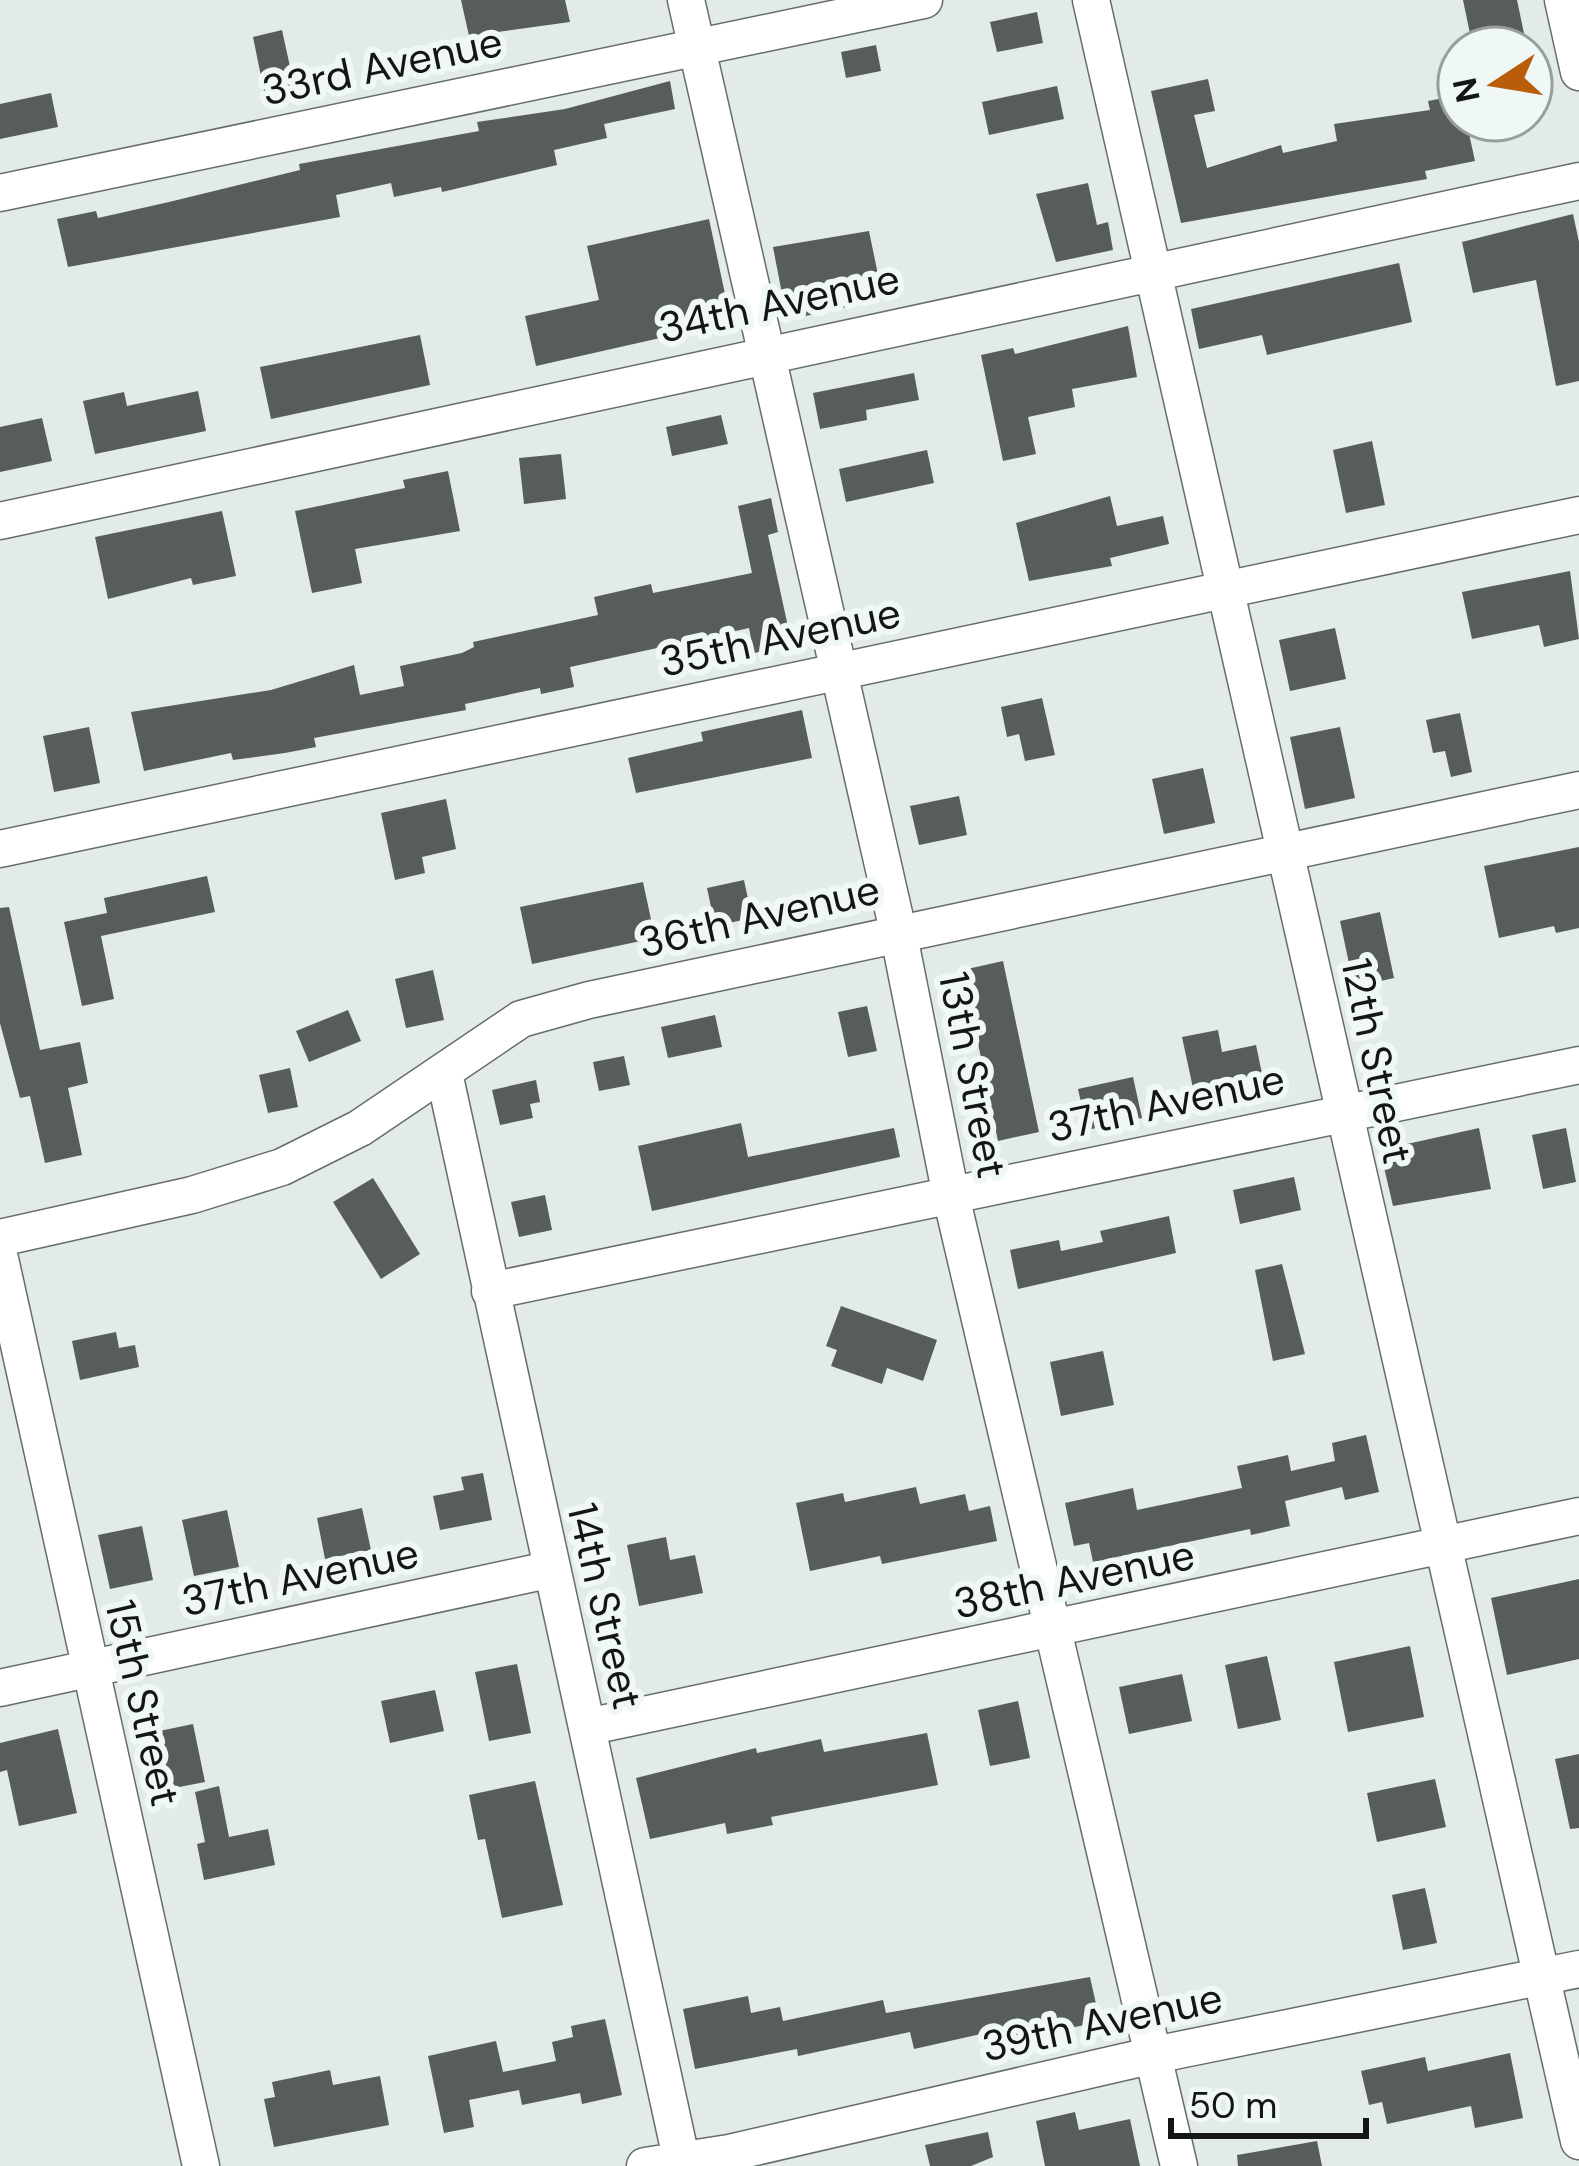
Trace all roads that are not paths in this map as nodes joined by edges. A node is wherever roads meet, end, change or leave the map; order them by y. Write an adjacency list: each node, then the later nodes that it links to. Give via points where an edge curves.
1 (686, 0): 5 (street, 13th Street)
2 (924, 0): 5 (street, 33rd Avenue)
3 (1091, 0): 9 (street, 12th Street)
4 (1563, 0): 6 (street)
5 (696, 44): 8 (street, 33rd Avenue); 10 (street, 13th Street)
6 (1579, 72)
7 (1579, 181): 9 (street, 34th Avenue)
8 (0, 193)
9 (1151, 269): 10 (street, 34th Avenue); 13 (street, 12th Street)
10 (766, 352): 12 (street, 34th Avenue); 14 (street, 13th Street)
11 (1579, 515): 13 (street, 35th Avenue)
12 (0, 521)
13 (1223, 588): 14 (street, 35th Avenue); 17 (street, 12th Street)
14 (839, 670): 16 (street, 35th Avenue); 18 (street, 13th Street)
15 (1579, 790): 17 (street, 36th Avenue)
16 (0, 849)
17 (1285, 852): 18 (street, 36th Avenue); 21 (street, 12th Street)
18 (898, 931): 20 (street, 36th Avenue, via 521,1019); 22 (street, 13th Street)
19 (1579, 1065): 21 (street, 37th Avenue)
20 (444, 1073): 23 (street, 36th Avenue, via 282,1167); 25 (street, 14th Street)
21 (1341, 1112): 22 (street, 37th Avenue); 27 (street, 12th Street)
22 (951, 1196): 25 (street, 37th Avenue); 29 (street, 13th Street)
23 (0, 1238)
24 (0, 1259): 30 (street, 15th Street)
25 (490, 1291): 28 (street, 14th Street)
26 (1579, 1516): 27 (street, 38th Avenue)
27 (1440, 1545): 29 (street, 38th Avenue); 34 (street, 12th Street)
28 (548, 1570): 30 (street, 37th Avenue); 32 (street, 14th Street)
29 (1057, 1630): 32 (street, 38th Avenue); 35 (street, 13th Street)
30 (89, 1668): 31 (street, 37th Avenue); 39 (street, 15th Street)
31 (0, 1688)
32 (586, 1727): 38 (street, 14th Street)
33 (1579, 1969): 34 (street, 39th Avenue)
34 (1541, 1977): 35 (street, 39th Avenue); 36 (street, 12th Street)
35 (1154, 2055): 37 (street, 39th Avenue); 40 (street, 13th Street)
36 (1579, 2141)
37 (730, 2160): 38 (street, 39th Avenue)
38 (663, 2162)
39 (201, 2166)
40 (1179, 2166)

